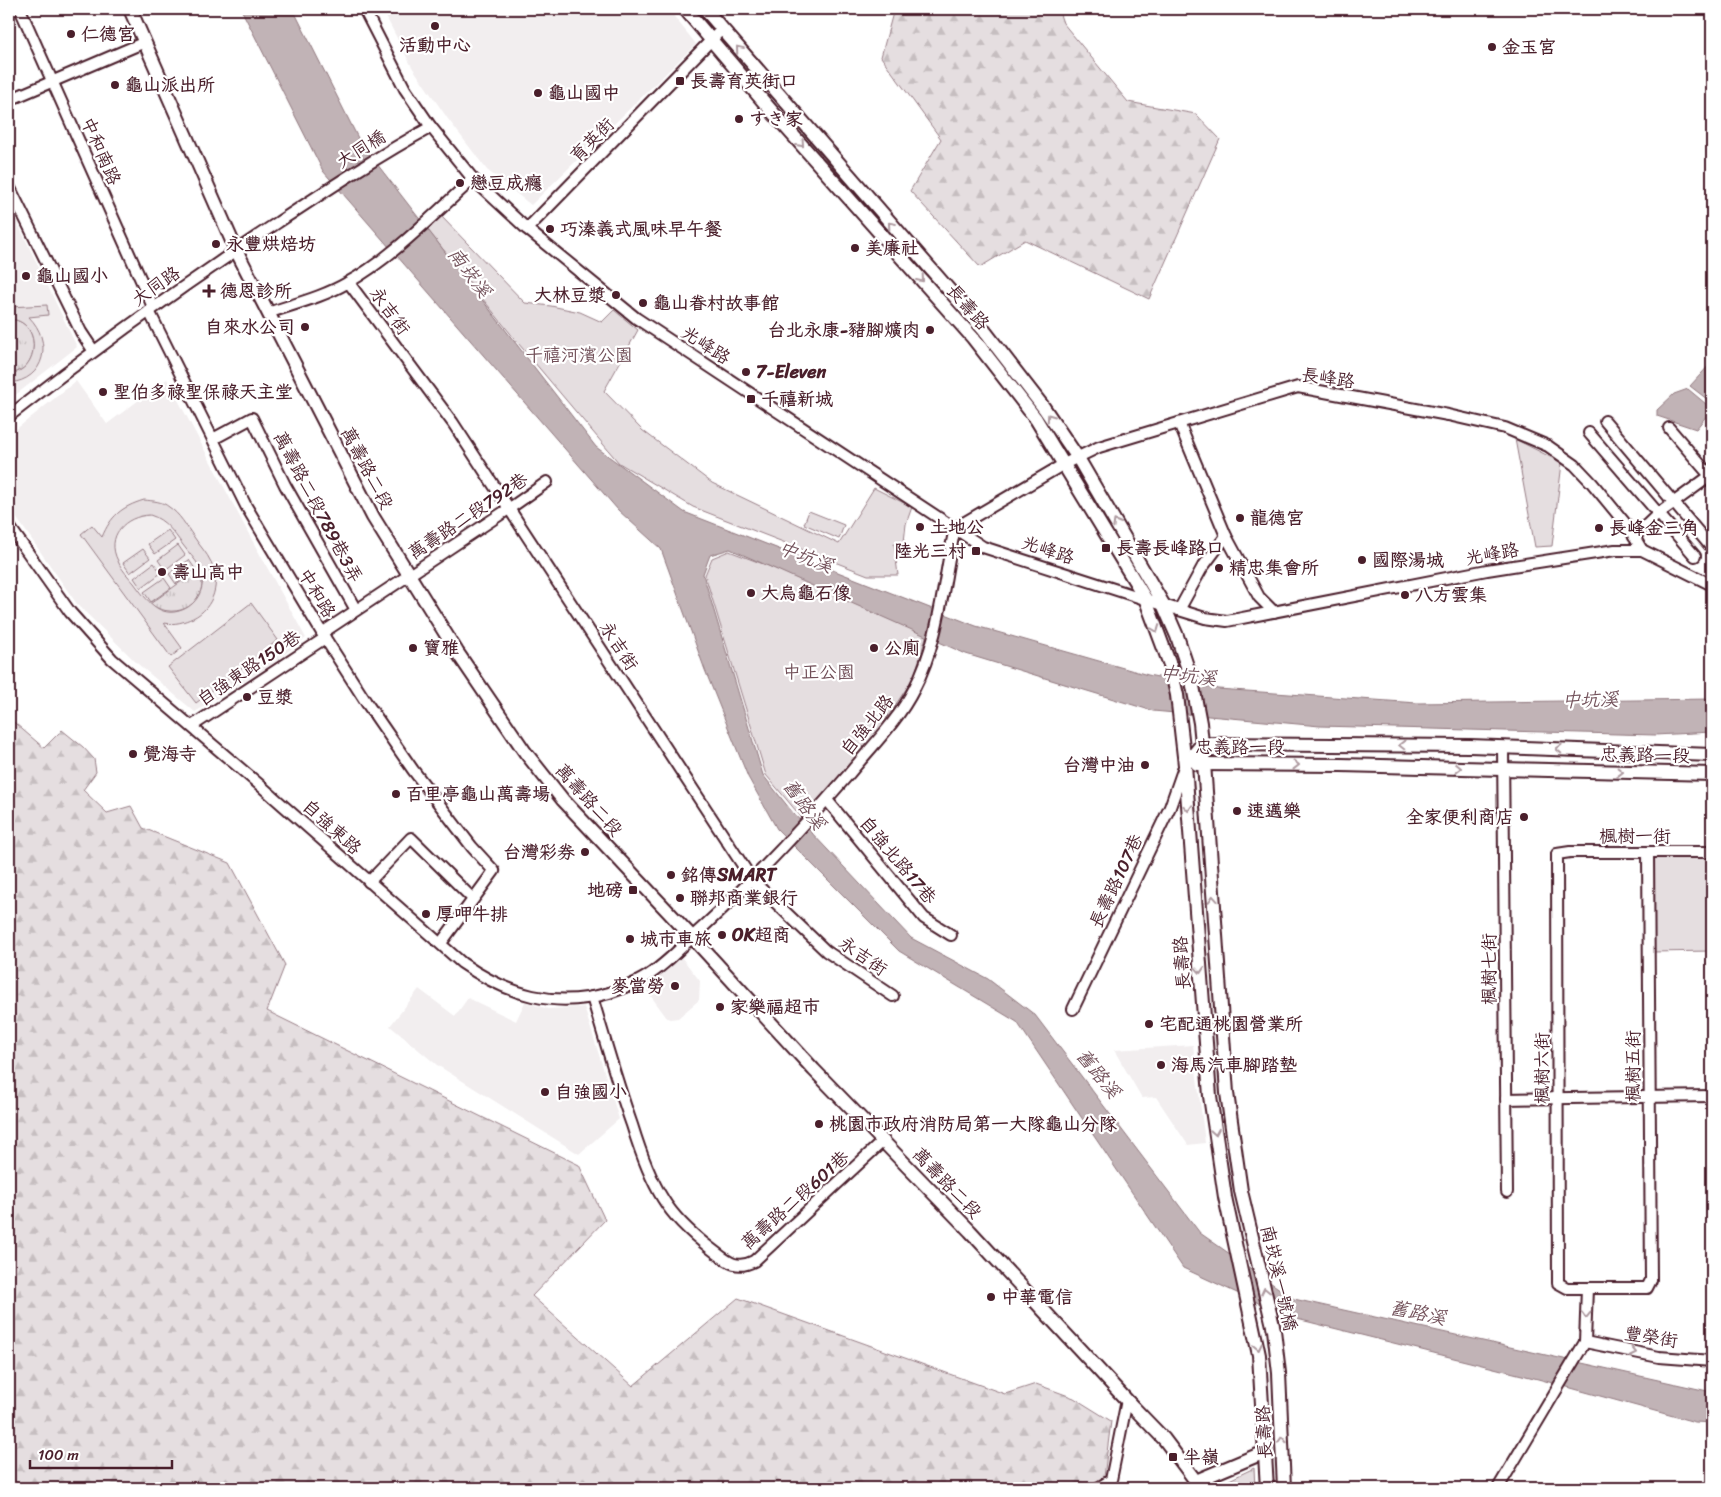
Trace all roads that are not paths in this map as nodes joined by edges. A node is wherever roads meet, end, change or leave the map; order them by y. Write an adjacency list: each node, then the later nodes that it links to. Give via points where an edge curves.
1 (20, 9): 9 (street, 中和南路)
2 (130, 9): 7 (main road, 萬壽路二段)
3 (364, 9): 11 (street, 光峰路, via 406,89)
4 (686, 9): 8 (main road, 長壽路)
5 (704, 9): 6 (main road, 長壽路)
6 (722, 30): 8 (street, 育英街); 18 (main road, 長壽路, one-way to 6)
7 (145, 42): 9 (street); 16 (main road, 萬壽路二段)
8 (712, 42): 15 (street, 育英街); 21 (main road, 長壽路, one-way to 21)
9 (53, 82): 10 (street); 19 (street, 中和南路)
10 (9, 100)
11 (431, 127): 12 (street, 光峰路); 14 (street, 大同橋)
12 (473, 179): 15 (street, 光峰路); 17 (street, via 387,255)
13 (9, 186): 22 (street, via 81,332)
14 (326, 190): 16 (street, 大同路)
15 (527, 229): 37 (street, 光峰路, via 636,318)
16 (236, 250): 19 (street, 大同路); 20 (main road, 萬壽路二段)
17 (349, 282): 20 (street); 34 (street, 永吉街, via 453,423)
18 (961, 304): 21 (main road); 29 (main road, 長壽路, one-way to 18, via 1044,408)
19 (151, 309): 22 (street, 大同路); 28 (street, 中和路)
20 (268, 313): 43 (main road, 萬壽路二段, via 373,517)
21 (951, 313): 30 (main road, 長壽路, via 1036,418)
22 (94, 350): 23 (street, 大同路)
23 (9, 416)
24 (1605, 421): 33 (street)
25 (1179, 423): 29 (street, 長峰路, via 1099,447); 38 (street); 39 (street, 長峰路, via 1298,387 1505,428 1548,446 1575,465)
26 (1669, 428): 31 (street)
27 (1589, 434): 35 (street)
28 (213, 440): 47 (street, 萬壽路二段789巷3弄, via 252,418 285,485); 50 (street, 中和路, via 246,506)
29 (1078, 458): 30 (street, 長峰路); 46 (main road, 長壽路, one-way to 29)
30 (1064, 464): 37 (street, 長峰路); 45 (main road, 長壽路)
31 (1711, 477): 33 (street)
32 (547, 482): 34 (street, 萬壽路二段792巷)
33 (1674, 502): 35 (street); 40 (street)
34 (510, 508): 43 (street, 萬壽路二段792巷); 63 (street, 永吉街)
35 (1658, 514): 39 (street); 42 (street)
36 (9, 526): 51 (street, 自強東路, via 70,612 112,660)
37 (955, 528): 45 (street, 光峰路, via 983,547); 59 (street, 自強北路, via 943,596 921,675 893,721)
38 (1226, 536): 48 (street, via 1202,568); 49 (street, via 1259,597)
39 (1634, 537): 41 (street, 長峰路)
40 (1711, 546)
41 (1642, 550): 44 (street, 光峰路); 49 (street, 光峰路, via 1615,550 1488,570)
42 (1695, 556)
43 (408, 576): 47 (street, 萬壽路二段792巷); 67 (main road, 萬壽路二段, via 530,759 563,800)
44 (1712, 586)
45 (1145, 598): 46 (street, 光峰路); 55 (main road, 長壽路, one-way to 55, via 1170,664)
46 (1163, 604): 48 (street, 光峰路); 52 (main road, 長壽路, via 1192,681)
47 (356, 610): 50 (street, 自強東路150巷)
48 (1179, 610): 49 (street, 光峰路, via 1227,621)
49 (1274, 612)
50 (324, 636): 51 (street, 自強東路150巷); 65 (street, 中和路, via 413,770 494,871)
51 (192, 726): 64 (street, 自強東路)
52 (1202, 744): 53 (main road, 忠義路一段, one-way to 52); 55 (main road, 忠義路一段); 56 (main road, 長壽路)
53 (1503, 747): 54 (main road, 忠義路一段, one-way to 53); 57 (street, 楓樹七街)
54 (1712, 755)
55 (1185, 764): 56 (main road, 忠義路一段); 71 (street, 長壽路107巷, via 1170,807); 79 (main road, 長壽路, one-way to 79, via 1210,1096)
56 (1204, 764): 57 (main road, 忠義路一段, one-way to 57); 77 (main road, 長壽路, one-way to 56, via 1227,1094)
57 (1503, 769): 58 (main road, 忠義路一段, one-way to 58); 75 (street, 楓樹七街)
58 (1712, 774)
59 (827, 800): 63 (street, 自強北路); 66 (street, 自強北路17巷, via 924,918)
60 (1648, 852): 61 (street, 楓樹一街); 62 (street, 楓樹一街); 73 (street, 楓樹五街)
61 (1712, 852)
62 (1557, 854): 74 (street, 楓樹六街)
63 (752, 881): 67 (street); 69 (street, 永吉街, via 826,951)
64 (369, 882): 65 (street, via 411,838); 68 (street, 自強東路)
65 (473, 899): 68 (street)
66 (951, 935)
67 (692, 937): 70 (street, 自強東路, via 643,979); 76 (main road, 萬壽路二段)
68 (440, 943): 70 (street, 自強東路, via 481,976 523,995 566,1000)
69 (893, 996)
70 (592, 997): 76 (street, 萬壽路二段601巷, via 651,1178 680,1222 737,1266 754,1261)
71 (1073, 1009)
72 (1712, 1096): 73 (street)
73 (1650, 1097): 74 (street); 80 (street, 楓樹五街, via 1651,1280 1647,1288)
74 (1558, 1098): 75 (street); 80 (street, 楓樹六街, via 1558,1283 1567,1288)
75 (1506, 1099): 78 (street, 楓樹七街)
76 (882, 1141): 85 (main road, 萬壽路二段)
77 (1241, 1191): 83 (main road, 南崁溪一號橋, one-way to 77, via 1274,1330)
78 (1507, 1192)
79 (1225, 1197): 84 (main road, 南崁溪一號橋, one-way to 84)
80 (1587, 1288): 81 (street, one-way to 81)
81 (1585, 1342): 82 (street, 豐榮街, one-way to 82, via 1659,1357); 91 (street)
82 (1712, 1362)
83 (1278, 1373): 90 (main road, 長壽路, one-way to 83)
84 (1261, 1377): 86 (main road, 長壽路)
85 (1127, 1400): 87 (main road, 萬壽路二段, via 1169,1444); 88 (street, via 1111,1480)
86 (1265, 1452): 87 (main road); 89 (main road, 長壽路)
87 (1199, 1484)
88 (1098, 1488)
89 (1267, 1488)
90 (1284, 1488)
91 (1498, 1488)

